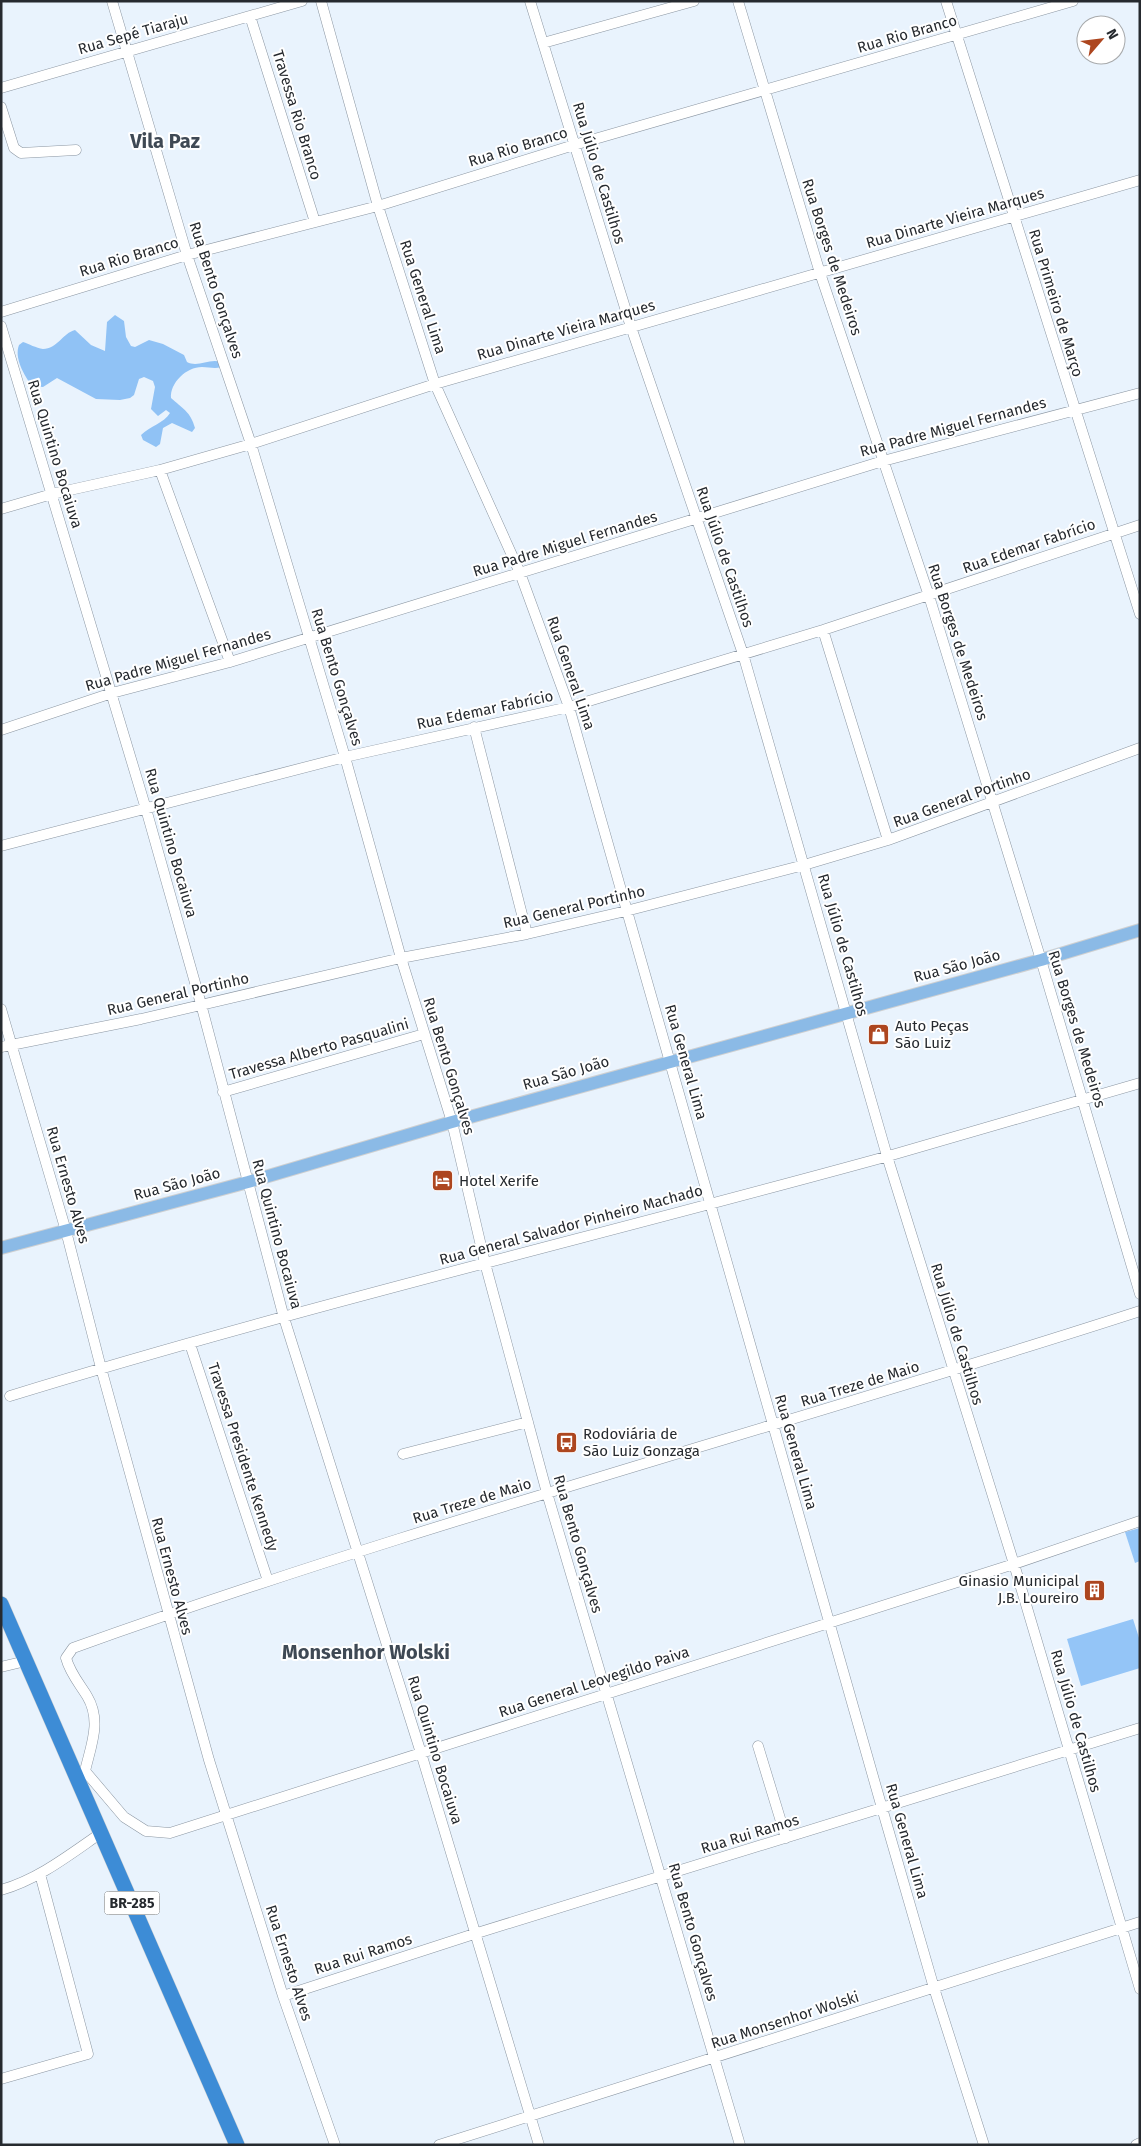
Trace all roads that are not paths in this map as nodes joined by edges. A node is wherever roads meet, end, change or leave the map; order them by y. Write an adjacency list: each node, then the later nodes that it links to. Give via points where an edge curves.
1 (112, 1): 12 (street, Rua Bento Gonçalves)
2 (302, 1): 9 (street, Rua Sepé Tiaraju)
3 (322, 1): 19 (street, Rua General Lima)
4 (530, 1): 11 (street, Rua Júlio de Castilhos)
5 (694, 1): 11 (street)
6 (738, 1): 14 (street, Rua Borges de Medeiros)
7 (946, 1): 10 (street, Rua Primeiro de Março)
8 (1073, 1): 10 (street, Rua Rio Branco)
9 (250, 16): 12 (street, Rua Sepé Tiaraju); 21 (street, Travessa Rio Branco)
10 (957, 36): 14 (street, Rua Rio Branco); 20 (street, Rua Primeiro de Março)
11 (543, 43): 16 (street, Rua Júlio de Castilhos)
12 (126, 50): 13 (street, Rua Sepé Tiaraju); 22 (street, Rua Bento Gonçalves)
13 (1, 88)
14 (764, 91): 16 (street, Rua Rio Branco); 23 (street, Rua Borges de Medeiros)
15 (1, 107): 17 (street, via 14,148 21,153)
16 (574, 145): 19 (street, Rua Rio Branco); 26 (street, Rua Júlio de Castilhos)
17 (76, 150)
18 (1140, 180): 20 (street, Rua Dinarte Vieira Marques)
19 (378, 206): 21 (street, Rua Rio Branco); 27 (street, Rua General Lima)
20 (1014, 217): 23 (street, Rua Dinarte Vieira Marques); 29 (street, Rua Primeiro de Março)
21 (315, 222): 22 (street, Rua Rio Branco)
22 (187, 255): 24 (street, Rua Rio Branco); 30 (street, Rua Bento Gonçalves)
23 (820, 273): 26 (street, Rua Dinarte Vieira Marques); 31 (street, Rua Borges de Medeiros)
24 (1, 312)
25 (1, 326): 33 (street, Rua Quintino Bocaiuva)
26 (631, 327): 27 (street, Rua Dinarte Vieira Marques); 35 (street, Rua Júlio de Castilhos)
27 (435, 384): 30 (street, Rua Dinarte Vieira Marques); 38 (street, Rua General Lima)
28 (1140, 393): 29 (street, Rua Padre Miguel Fernandes)
29 (1074, 410): 31 (street, Rua Padre Miguel Fernandes); 37 (street, Rua Primeiro de Março)
30 (251, 444): 32 (street, Rua Dinarte Vieira Marques); 42 (street, Rua Bento Gonçalves)
31 (883, 461): 35 (street, Rua Padre Miguel Fernandes); 39 (street, Rua Borges de Medeiros)
32 (160, 470): 33 (street, Rua Dinarte Vieira Marques); 44 (street)
33 (52, 494): 34 (street, Rua Dinarte Vieira Marques); 45 (street, Rua Quintino Bocaiuva)
34 (1, 509)
35 (696, 520): 38 (street, Rua Padre Miguel Fernandes); 43 (street, Rua Júlio de Castilhos)
36 (1140, 525): 37 (street, Rua Edemar Fabrício)
37 (1113, 533): 39 (street, Rua Edemar Fabrício); 40 (street, Rua Primeiro de Março)
38 (520, 573): 42 (street, Rua Padre Miguel Fernandes); 46 (street, Rua General Lima)
39 (929, 596): 41 (street, Rua Edemar Fabrício); 51 (street, Rua Borges de Medeiros)
40 (1140, 614)
41 (823, 630): 43 (street, Rua Edemar Fabrício); 53 (street)
42 (310, 637): 44 (street, Rua Padre Miguel Fernandes); 50 (street, Rua Bento Gonçalves)
43 (743, 654): 46 (street, Rua Edemar Fabrício); 55 (street, Rua Júlio de Castilhos)
44 (230, 662): 45 (street, Rua Padre Miguel Fernandes)
45 (112, 693): 48 (street, Rua Padre Miguel Fernandes); 52 (street, Rua Quintino Bocaiuva)
46 (568, 707): 47 (street, Rua Edemar Fabrício); 56 (street, Rua General Lima)
47 (474, 727): 50 (street, Rua Edemar Fabrício); 58 (street)
48 (1, 730)
49 (1140, 748): 51 (street, Rua General Portinho)
50 (345, 756): 52 (street, Rua Edemar Fabrício); 59 (street, Rua Bento Gonçalves)
51 (993, 803): 53 (street, Rua General Portinho); 60 (street, Rua Borges de Medeiros)
52 (146, 809): 54 (street, Rua Edemar Fabrício); 61 (street, Rua Quintino Bocaiuva)
53 (888, 840): 55 (street, Rua General Portinho)
54 (1, 846)
55 (804, 865): 56 (street, Rua General Portinho); 63 (street, Rua Júlio de Castilhos)
56 (626, 911): 58 (street, Rua General Portinho); 66 (street, Rua General Lima)
57 (1140, 930): 60 (main road, Rua São João)
58 (527, 934): 59 (street, Rua General Portinho)
59 (401, 958): 61 (street, Rua General Portinho); 64 (street, Rua Bento Gonçalves)
60 (1041, 960): 63 (main road, Rua São João); 69 (street, Rua Borges de Medeiros)
61 (201, 1004): 65 (street, Rua General Portinho); 68 (street, Rua Quintino Bocaiuva)
62 (1, 1009): 65 (street, Rua Ernesto Alves)
63 (848, 1012): 66 (main road, Rua São João); 71 (street, Rua Júlio de Castilhos)
64 (424, 1034): 68 (street, Travessa Alberto Pasqualini); 70 (street, Rua Bento Gonçalves)
65 (7, 1046): 74 (street, Rua Ernesto Alves)
66 (670, 1060): 70 (main road, Rua São João); 73 (street, Rua General Lima)
67 (1140, 1083): 69 (street, Rua General Salvador Pinheiro Machado)
68 (223, 1092): 72 (street, Rua Quintino Bocaiuva)
69 (1082, 1099): 71 (street, Rua General Salvador Pinheiro Machado); 77 (street, Rua Borges de Medeiros)
70 (452, 1122): 72 (main road, Rua São João); 76 (street, Rua Bento Gonçalves)
71 (887, 1156): 73 (street, Rua General Salvador Pinheiro Machado); 82 (street, Rua Júlio de Castilhos)
72 (248, 1182): 74 (main road, Rua São João); 79 (street, Rua Quintino Bocaiuva)
73 (711, 1203): 76 (street, Rua General Salvador Pinheiro Machado); 85 (street, Rua General Lima)
74 (66, 1230): 75 (main road, Rua São João); 81 (street, Rua Ernesto Alves)
75 (1, 1248)
76 (485, 1263): 79 (street, Rua General Salvador Pinheiro Machado); 84 (street, Rua Bento Gonçalves)
77 (1140, 1294)
78 (1140, 1311): 82 (street, Rua Treze de Maio)
79 (284, 1318): 80 (street, Rua General Salvador Pinheiro Machado); 89 (street, Rua Quintino Bocaiuva)
80 (190, 1344): 81 (street, Rua General Salvador Pinheiro Machado); 91 (street, Travessa Presidente Kennedy)
81 (100, 1368): 83 (street, Rua General Salvador Pinheiro Machado); 93 (street, Rua Ernesto Alves)
82 (952, 1372): 85 (street, Rua Treze de Maio); 90 (street, Rua Júlio de Castilhos)
83 (10, 1396)
84 (528, 1422): 86 (street); 87 (street, Rua Bento Gonçalves)
85 (773, 1426): 87 (street, Rua Treze de Maio); 94 (street, Rua General Lima)
86 (403, 1454)
87 (547, 1493): 89 (street, Rua Treze de Maio); 97 (street, Rua Bento Gonçalves)
88 (1140, 1521): 90 (street, Rua General Leovegildo Paiva)
89 (358, 1552): 91 (street, Rua Treze de Maio); 101 (street, Rua Quintino Bocaiuva)
90 (1014, 1564): 94 (street, Rua General Leovegildo Paiva); 100 (street, Rua Júlio de Castilhos)
91 (268, 1581): 93 (street, Rua Treze de Maio)
92 (1, 1604): 95 (highway, BR-285)
93 (167, 1614): 102 (street, Rua Treze de Maio, via 73,1648 66,1658 95,1713 96,1728); 104 (street, Rua Ernesto Alves)
94 (830, 1623): 97 (street, Rua General Leovegildo Paiva); 103 (street, Rua General Lima)
95 (26, 1661): 96 (street); 102 (highway, BR-285)
96 (1, 1667)
97 (607, 1694): 101 (street, Rua General Leovegildo Paiva); 108 (street, Rua Bento Gonçalves)
98 (1140, 1728): 100 (street, Rua Rui Ramos)
99 (758, 1746): 106 (street)
100 (1069, 1750): 103 (street, Rua Rui Ramos); 111 (street, Rua Júlio de Castilhos)
101 (421, 1753): 104 (street, Rua General Leovegildo Paiva); 112 (street, Rua Quintino Bocaiuva)
102 (81, 1773): 104 (street, Rua General Leovegildo Paiva, via 124,1818 146,1831 170,1833); 105 (highway, BR-285)
103 (882, 1808): 106 (street, Rua Rui Ramos); 113 (street, Rua General Lima)
104 (226, 1815): 115 (street, Rua Ernesto Alves)
105 (101, 1833): 107 (street); 120 (highway, BR-285)
106 (786, 1838): 108 (street, Rua Rui Ramos)
107 (40, 1874): 109 (street); 117 (street, via 88,2054)
108 (661, 1877): 112 (street, Rua Rui Ramos); 116 (street, Rua Bento Gonçalves)
109 (1, 1890)
110 (1140, 1922): 111 (street, Rua Monsenhor Wolski)
111 (1120, 1928): 113 (street, Rua Monsenhor Wolski); 114 (street, Rua Júlio de Castilhos)
112 (474, 1934): 115 (street, Rua Rui Ramos); 118 (street, Rua Quintino Bocaiuva)
113 (934, 1988): 116 (street, Rua Monsenhor Wolski); 125 (street, Rua General Lima)
114 (1140, 1989)
115 (283, 1996): 121 (street, Rua Ernesto Alves)
116 (714, 2058): 118 (street, Rua Monsenhor Wolski); 124 (street, Rua Bento Gonçalves)
117 (1, 2079)
118 (529, 2115): 122 (street, Rua Monsenhor Wolski); 123 (street, Rua Quintino Bocaiuva)
119 (1140, 2143): 126 (street)
120 (237, 2145)
121 (335, 2145)
122 (440, 2145)
123 (539, 2145)
124 (740, 2145)
125 (984, 2145)
126 (1136, 2145)

